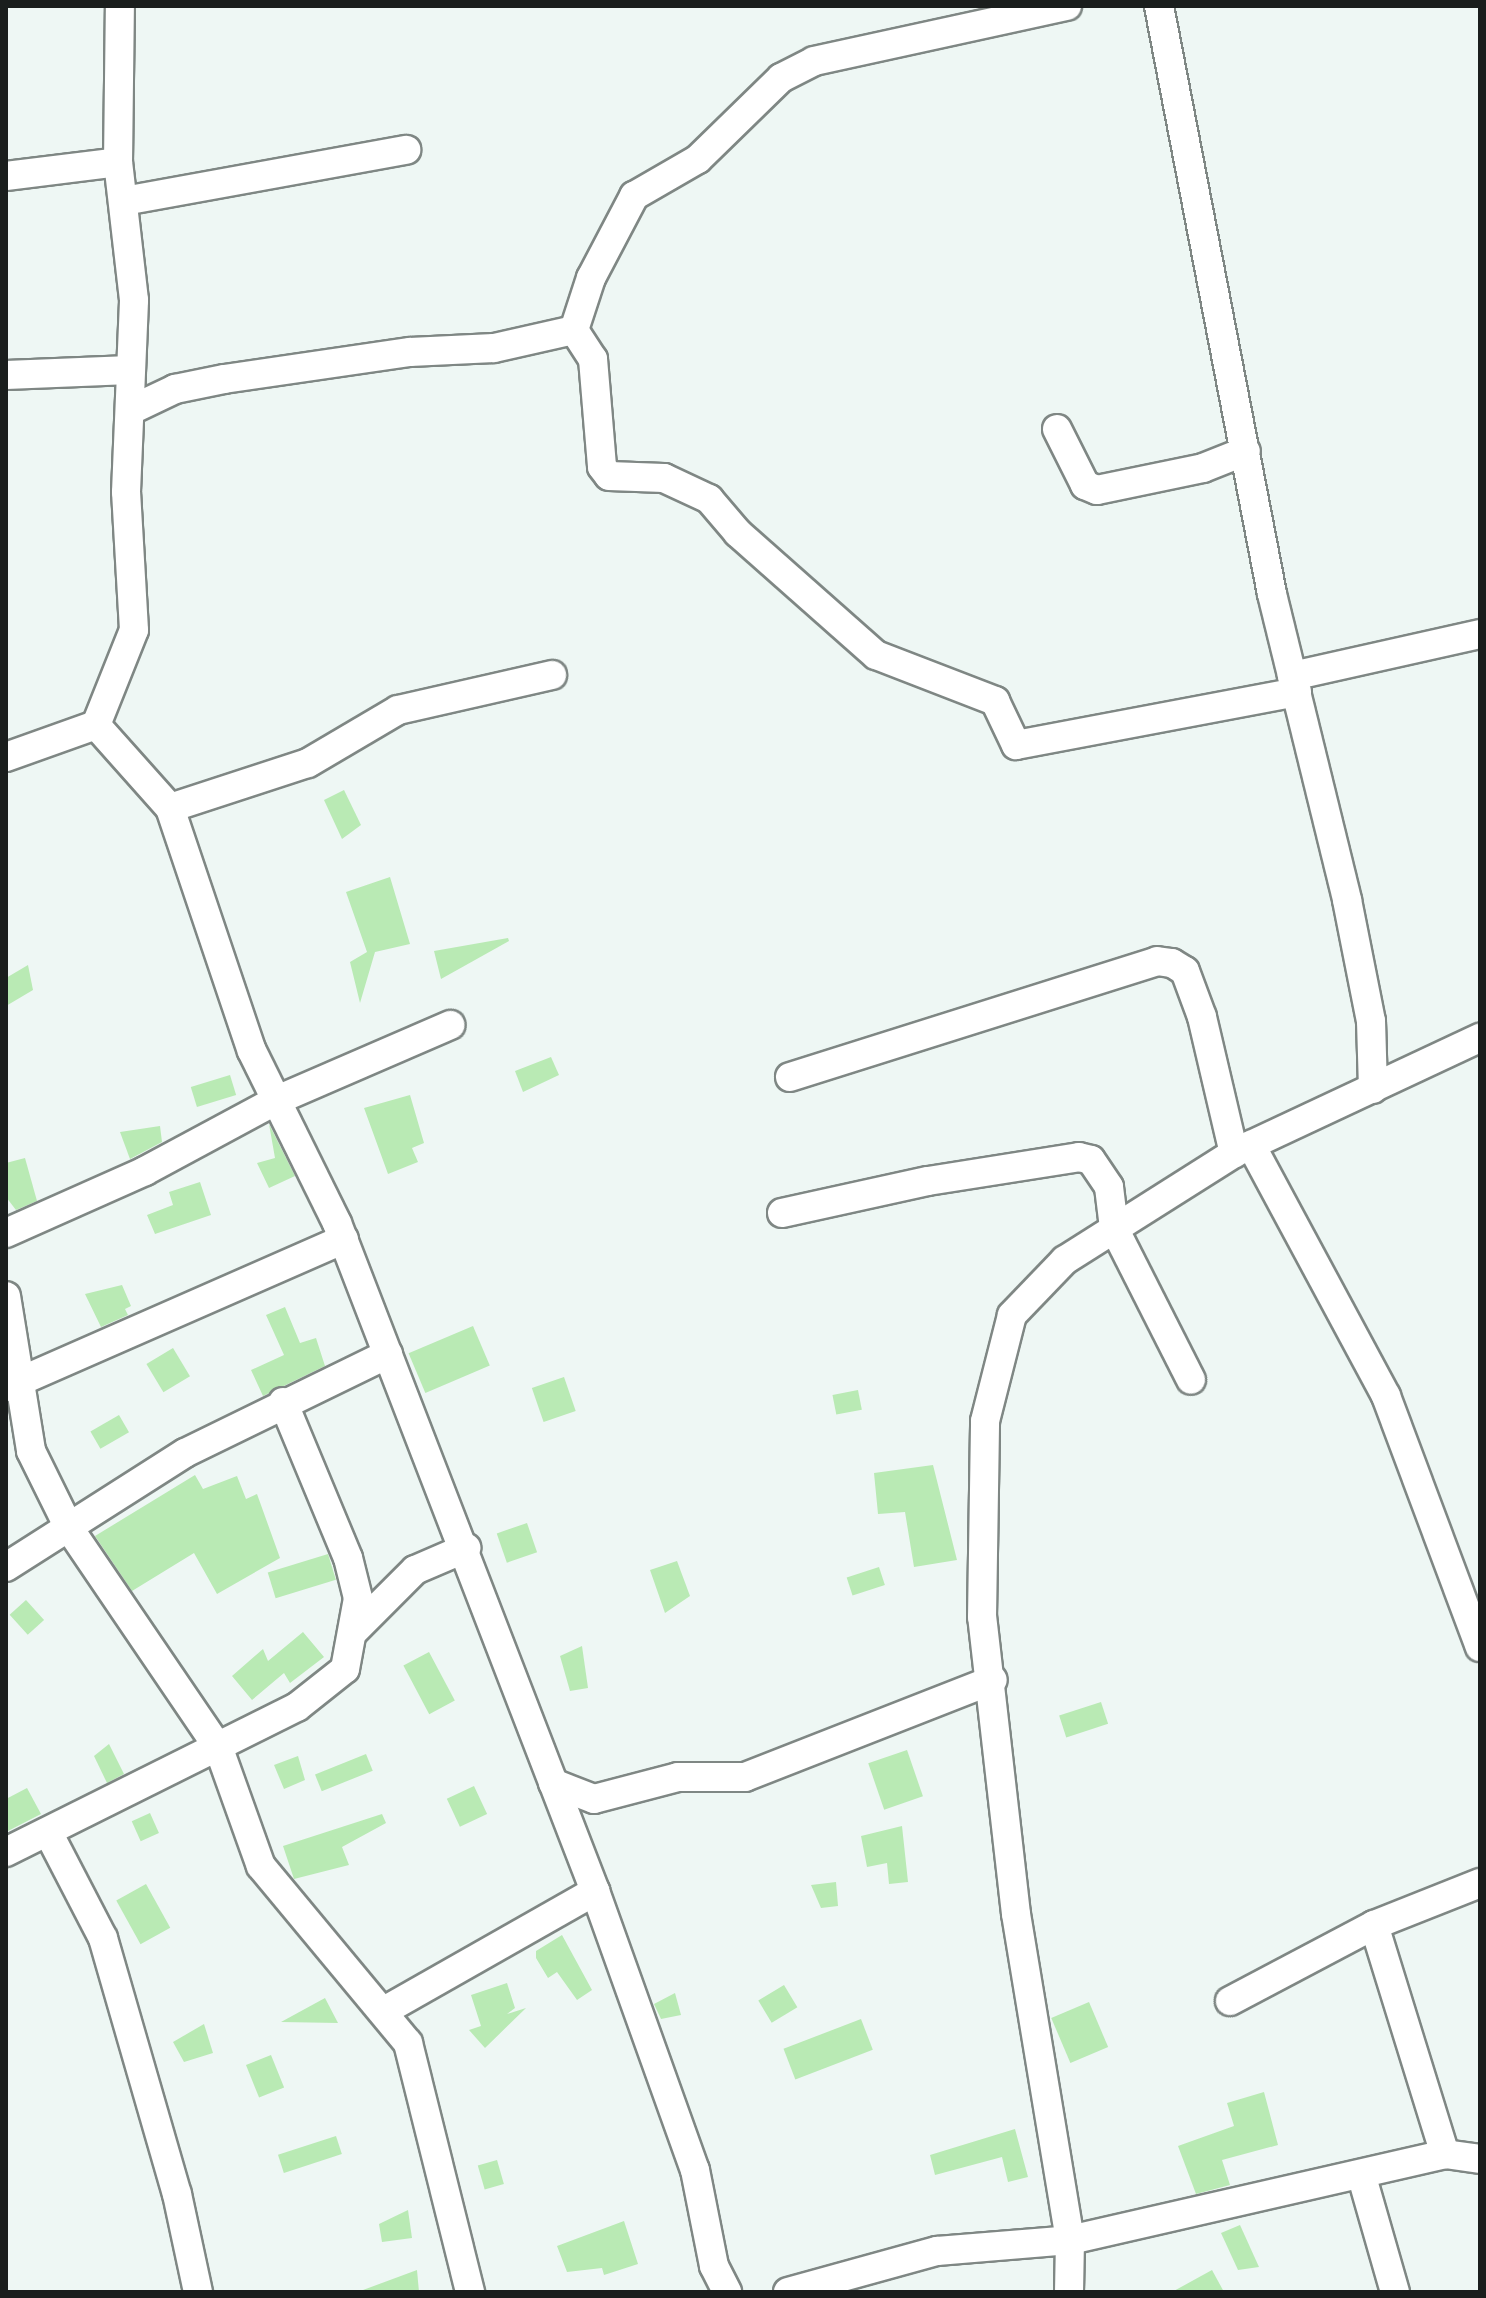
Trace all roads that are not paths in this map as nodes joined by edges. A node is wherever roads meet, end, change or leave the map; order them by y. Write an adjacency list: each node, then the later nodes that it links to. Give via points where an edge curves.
1 (120, 6): 5 (street)
2 (1067, 6): 8 (street, via 814,61 781,78 698,159 634,196 591,278)
3 (1159, 6): 13 (street)
4 (406, 150): 7 (street)
5 (118, 162): 6 (street); 7 (street)
6 (6, 176)
7 (124, 201): 9 (street, via 134,300)
8 (574, 330): 11 (street, via 494,348 410,352 224,379 175,389); 16 (street, via 593,359 602,467 609,476 664,478 709,499 738,533 876,655 995,701 1016,745)
9 (130, 370): 10 (street); 11 (street)
10 (6, 375)
11 (133, 409): 17 (street, via 126,492 134,630)
12 (1057, 429): 13 (street, via 1085,485 1097,490 1203,468)
13 (1246, 451): 16 (street)
14 (1480, 634): 16 (street)
15 (552, 675): 19 (street, via 398,710 308,763)
16 (1294, 684): 23 (street, via 1371,1021)
17 (96, 725): 18 (street); 19 (street)
18 (6, 757)
19 (170, 808): 24 (street, via 200,911)
20 (450, 1025): 24 (street)
21 (1480, 1038): 23 (street)
22 (790, 1077): 25 (street, via 1157,961 1172,963 1185,971)
23 (1373, 1089): 25 (street)
24 (277, 1100): 28 (street, via 145,1171); 29 (street)
25 (1242, 1149): 27 (street); 39 (street, via 1386,1396)
26 (782, 1213): 27 (street, via 1079,1157 1101,1168)
27 (1114, 1228): 32 (street); 40 (street, via 1026,1294 999,1354 985,1436 982,1617)
28 (6, 1233)
29 (344, 1239): 31 (street); 33 (street)
30 (6, 1296): 33 (street)
31 (388, 1354): 34 (street); 36 (street)
32 (1191, 1380)
33 (14, 1383): 35 (street, via 31,1451)
34 (283, 1402): 35 (street, via 185,1453); 38 (street, via 348,1558 358,1598)
35 (69, 1528): 37 (street); 41 (street)
36 (466, 1548): 38 (street, via 415,1570); 42 (street)
37 (6, 1567)
38 (355, 1630): 41 (street, via 345,1669 319,1694)
39 (1480, 1647)
40 (993, 1680): 43 (street, via 745,1777 678,1777); 55 (street, via 1016,1914)
41 (219, 1749): 44 (street); 51 (street, via 261,1866)
42 (553, 1783): 43 (street); 45 (street)
43 (594, 1799): 45 (street)
44 (48, 1832): 46 (street); 56 (street, via 103,1938 177,2194)
45 (578, 1843): 48 (street)
46 (6, 1852)
47 (1480, 1883): 49 (street)
48 (595, 1891): 51 (street); 58 (street, via 695,2170 714,2266)
49 (1374, 1925): 50 (street); 52 (street)
50 (1230, 2001)
51 (384, 2011): 57 (street, via 408,2043 418,2070)
52 (1445, 2154): 53 (street); 54 (street)
53 (1480, 2159)
54 (1362, 2177): 55 (street); 61 (street)
55 (1070, 2240): 59 (street, via 937,2251); 60 (street)
56 (198, 2292)
57 (470, 2292)
58 (727, 2292)
59 (788, 2292)
60 (1069, 2292)
61 (1395, 2292)

